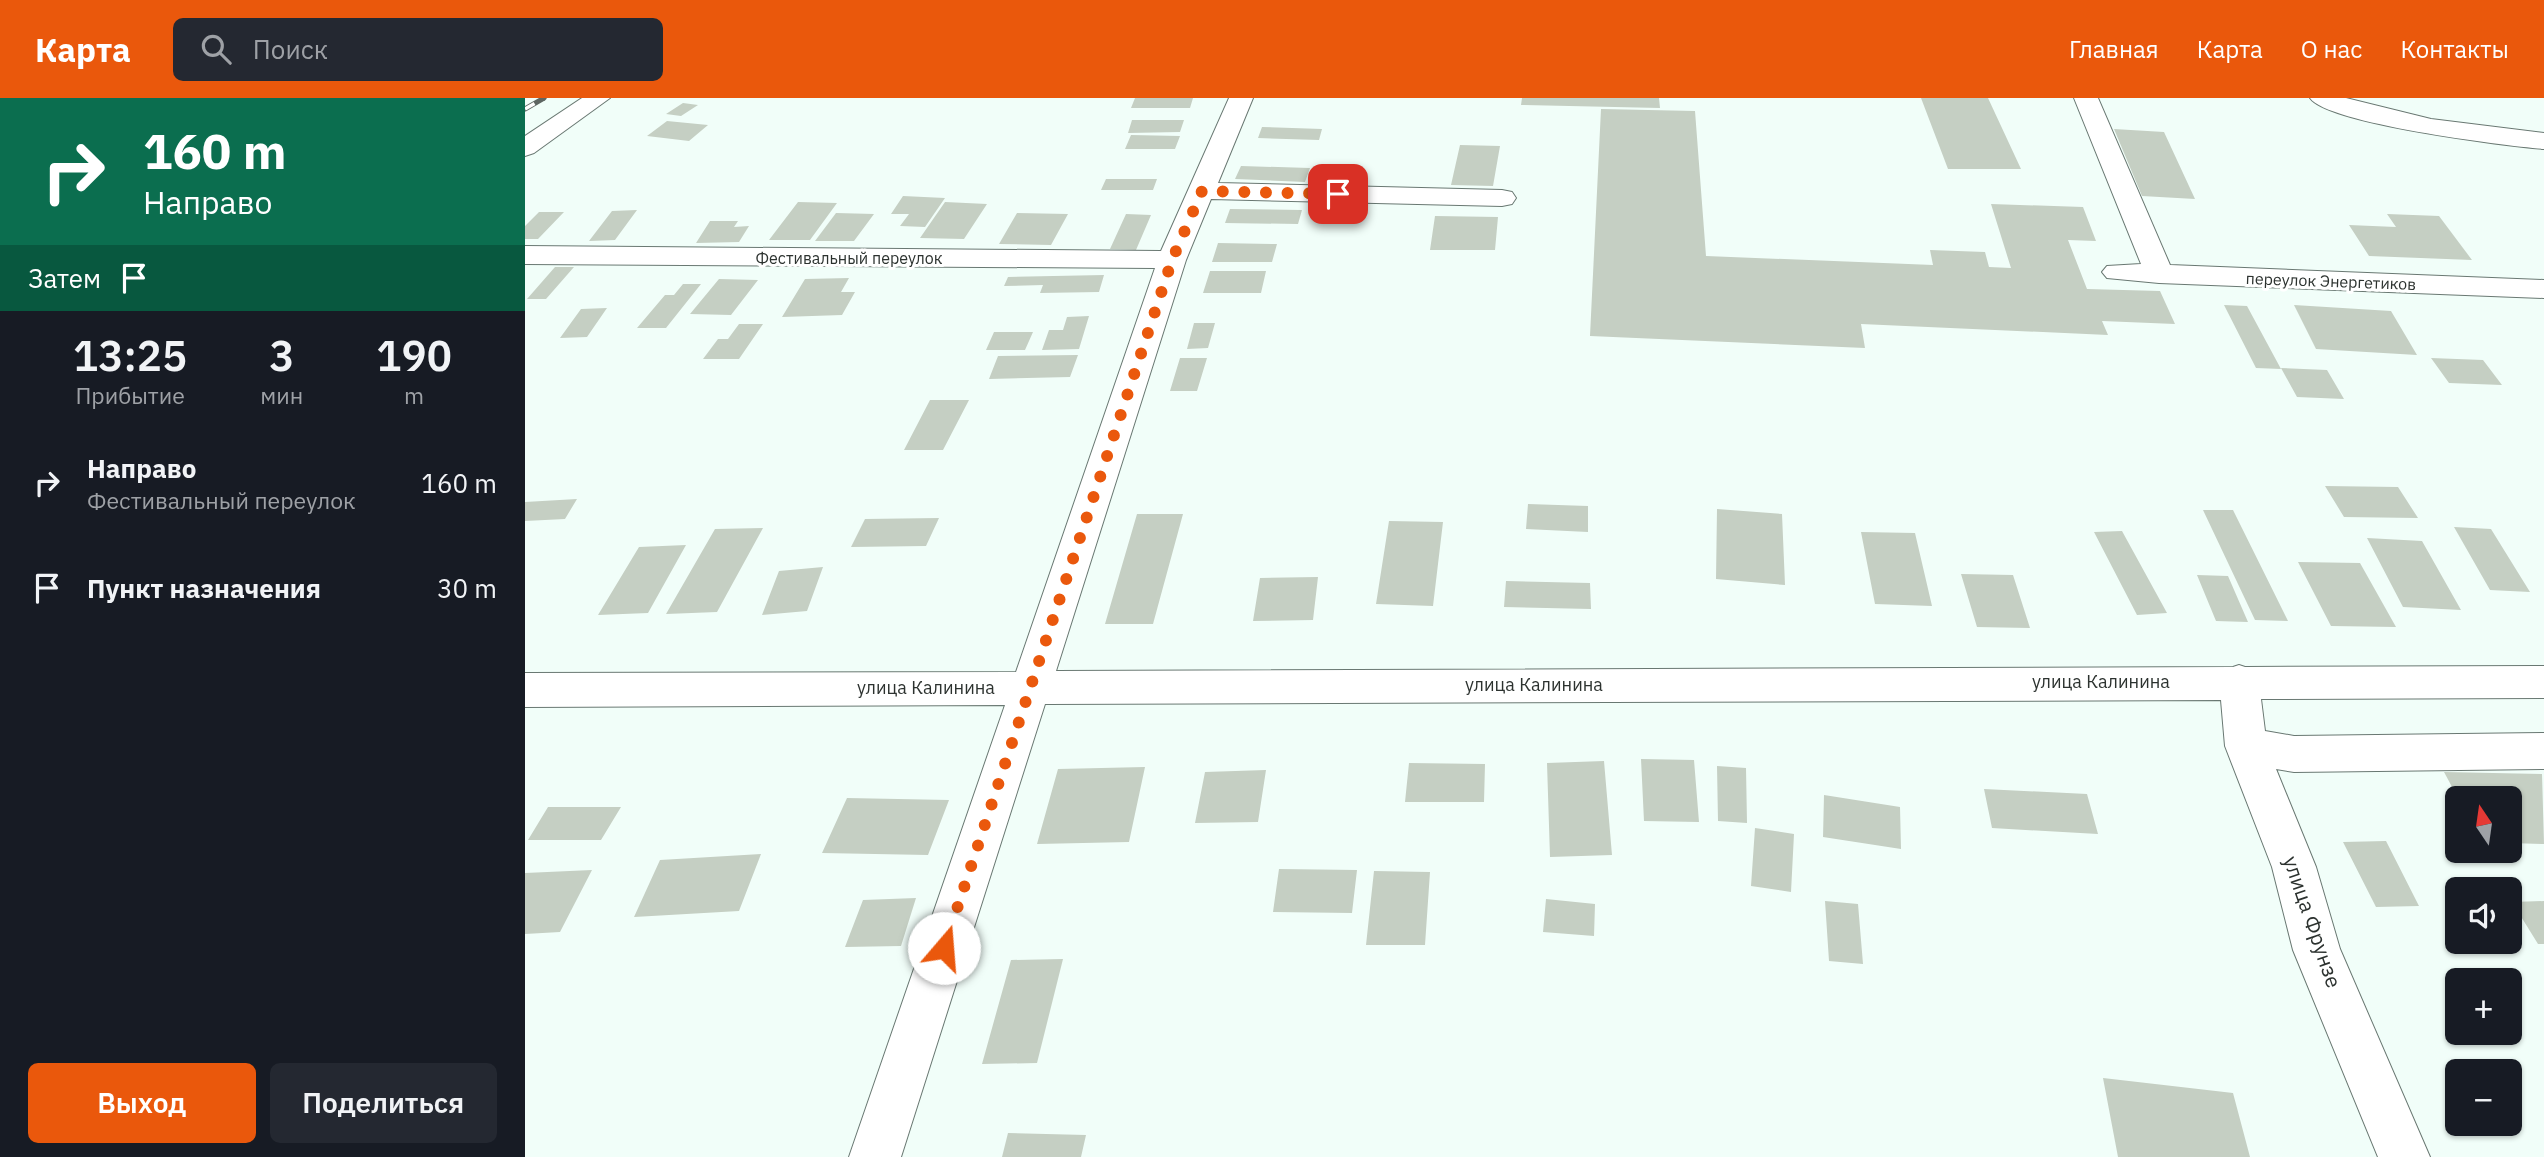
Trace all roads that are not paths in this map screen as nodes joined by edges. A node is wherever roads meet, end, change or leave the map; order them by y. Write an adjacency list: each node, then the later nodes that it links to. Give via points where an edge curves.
1 (598, 98): 6 (street)
2 (1241, 98): 7 (street)
3 (2085, 98): 12 (street)
4 (2322, 98): 5 (street, via 2356,110 2500,138)
5 (2544, 141)
6 (525, 148)
7 (1202, 191): 8 (street); 10 (street)
8 (1502, 198)
9 (525, 255): 10 (street, Фестивальный переулок)
10 (1172, 260): 16 (street)
11 (2117, 272): 12 (street, переулок Энергетиков)
12 (2159, 274): 13 (street, переулок Энергетиков)
13 (2544, 289)
14 (2239, 681): 15 (street, улица Калинина); 16 (street, улица Калинина); 18 (street, улица Фрунзе)
15 (2544, 682)
16 (1031, 687): 17 (street, улица Калинина); 20 (street)
17 (525, 690)
18 (2246, 746): 19 (street, via 2294,754); 21 (street, улица Фрунзе, via 2294,867 2317,950)
19 (2544, 751)
20 (875, 1157)
21 (2404, 1157)

